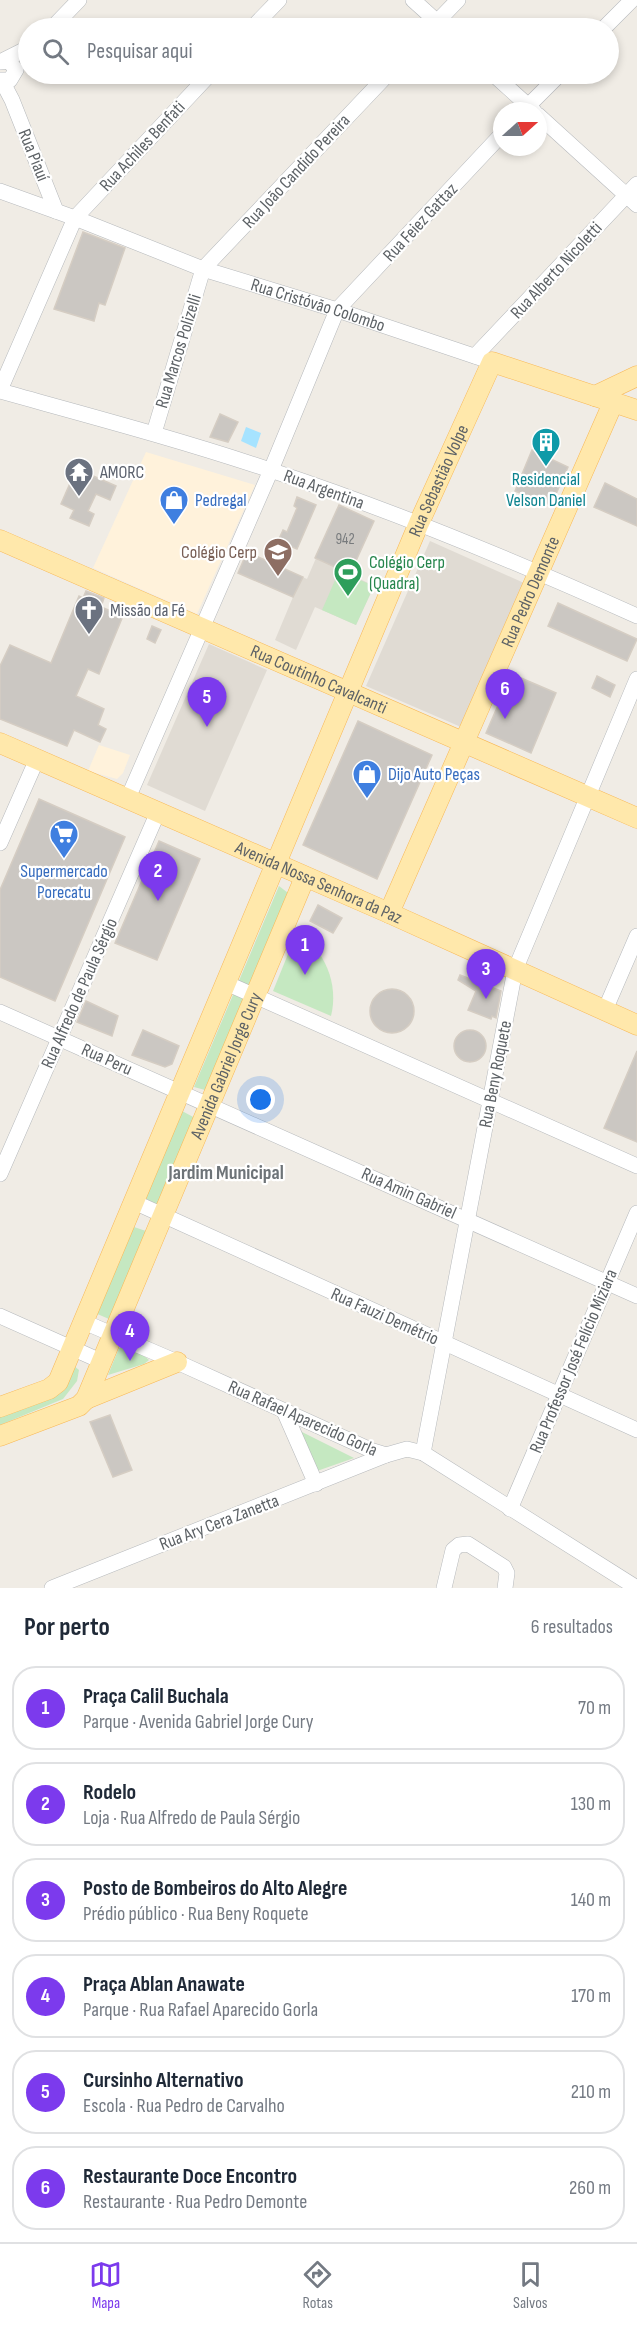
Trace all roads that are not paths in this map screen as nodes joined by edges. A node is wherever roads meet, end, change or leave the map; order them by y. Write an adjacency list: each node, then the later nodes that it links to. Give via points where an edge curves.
1 (80, 0): 6 (street)
2 (279, 0): 7 (street)
3 (413, 0): 8 (street)
4 (458, 0): 9 (street)
5 (632, 0): 10 (street)
6 (62, 18)
7 (262, 18)
8 (430, 18)
9 (443, 18)
10 (614, 18)
11 (18, 53): 12 (street)
12 (1, 61): 13 (street, Rua Piauí, via 15,66)
13 (8, 78): 24 (street, Rua Piauí, via 12,100)
14 (201, 84): 25 (street, Rua Achiles Benfati)
15 (379, 84): 26 (street, Rua João Candido Pereira)
16 (503, 84): 18 (street)
17 (552, 84): 19 (street)
18 (522, 102)
19 (538, 102)
20 (547, 124): 23 (street)
21 (493, 144): 27 (street, Rua Feiez Gattaz)
22 (0, 191): 24 (street, Rua Cristóvão Colombo)
23 (633, 195): 28 (street, Rua Alberto Nicoletti)
24 (56, 211): 25 (street, Rua Cristóvão Colombo)
25 (75, 218): 26 (street, Rua Cristóvão Colombo); 30 (street, Rua Achiles Benfati)
26 (203, 269): 27 (street, Rua Cristóvão Colombo); 34 (street, Rua Marcos Polizelli)
27 (338, 310): 28 (street, Rua Cristóvão Colombo); 35 (street)
28 (484, 359): 31 (main road, Rua Cristóvão Colombo); 36 (main road, Rua Sebastião Volpe)
29 (637, 376): 31 (main road)
30 (0, 390): 34 (street, Rua Argentina)
31 (594, 396): 32 (main road, Rua Cristóvão Colombo)
32 (613, 403): 33 (main road, Rua Cristóvão Colombo); 38 (main road, Rua Pedro Demonte)
33 (636, 411)
34 (154, 433): 35 (street, Rua Argentina)
35 (271, 470): 36 (street, Rua Argentina); 40 (street)
36 (419, 523): 38 (street, Rua Argentina); 42 (main road, Rua Sebastião Volpe)
37 (0, 540): 40 (main road, Rua Coutinho Cavalcanti)
38 (538, 572): 39 (street, Rua Argentina); 43 (main road, Rua Pedro Demonte)
39 (637, 616)
40 (202, 627): 42 (main road, Rua Coutinho Cavalcanti); 47 (street)
41 (636, 685): 46 (street, Rua Beny Roquete)
42 (349, 691): 43 (main road, Rua Coutinho Cavalcanti); 51 (main road, Rua Sebastião Volpe)
43 (464, 742): 46 (main road, Rua Coutinho Cavalcanti); 53 (main road, Rua Pedro Demonte)
44 (0, 743): 45 (main road, Avenida Nossa Senhora da Paz)
45 (37, 759): 47 (main road, Avenida Nossa Senhora da Paz); 50 (street)
46 (588, 796): 49 (main road, Rua Coutinho Cavalcanti); 55 (street, Rua Beny Roquete)
47 (128, 798): 48 (main road, Avenida Nossa Senhora da Paz)
48 (158, 812): 51 (main road, Avenida Nossa Senhora da Paz); 61 (street, Rua Alfredo de Paula Sérgio)
49 (637, 818)
50 (0, 843)
51 (276, 864): 52 (main road, Avenida Nossa Senhora da Paz); 56 (main road, Avenida Gabriel Jorge Cury)
52 (305, 877): 53 (main road, Avenida Nossa Senhora da Paz); 57 (main road, Avenida Gabriel Jorge Cury)
53 (389, 913): 55 (main road, Avenida Nossa Senhora da Paz)
54 (637, 936): 58 (street)
55 (515, 970): 58 (main road, Avenida Nossa Senhora da Paz); 63 (street, Rua Beny Roquete)
56 (226, 983): 57 (street); 62 (main road, Avenida Gabriel Jorge Cury)
57 (256, 996): 63 (street); 64 (main road, Avenida Gabriel Jorge Cury)
58 (605, 1010): 60 (main road, Avenida Nossa Senhora da Paz)
59 (0, 1011): 61 (street, Rua Peru)
60 (637, 1025)
61 (59, 1038): 62 (street, Rua Peru); 66 (street, Rua Alfredo de Paula Sérgio)
62 (180, 1091): 64 (street, Rua Amin Gabriel); 67 (main road, Avenida Gabriel Jorge Cury)
63 (490, 1099): 65 (street); 70 (street, Rua Beny Roquete)
64 (210, 1104): 69 (main road, Avenida Gabriel Jorge Cury); 70 (street, Rua Amin Gabriel)
65 (637, 1166)
66 (0, 1174)
67 (134, 1202): 69 (street, Rua Fauzi Demétrio); 74 (main road, Avenida Gabriel Jorge Cury)
68 (637, 1213): 71 (street, Rua Professor José Felício Miziara)
69 (165, 1216): 75 (main road, Avenida Gabriel Jorge Cury); 76 (street, Rua Fauzi Demétrio)
70 (467, 1220): 71 (street, Rua Amin Gabriel); 76 (street, Rua Beny Roquete)
71 (607, 1283): 72 (street, Rua Amin Gabriel); 80 (street, Rua Professor José Felício Miziara)
72 (637, 1296)
73 (0, 1316): 77 (street)
74 (84, 1323): 75 (street, Rua Rafael Aparecido Gorla); 77 (main road, Avenida Gabriel Jorge Cury)
75 (114, 1335): 78 (main road, Avenida Gabriel Jorge Cury); 79 (street, Rua Rafael Aparecido Gorla)
76 (444, 1342): 80 (street, Rua Fauzi Demétrio); 86 (street, Rua Beny Roquete)
77 (73, 1348): 78 (street); 82 (main road, Avenida Gabriel Jorge Cury, via 58,1382)
78 (103, 1362): 81 (main road, Avenida Gabriel Jorge Cury)
79 (177, 1362): 81 (main road); 83 (street, Rua Rafael Aparecido Gorla)
80 (558, 1396): 84 (street, Rua Fauzi Demétrio); 89 (street, Rua Professor José Felício Miziara)
81 (86, 1399): 85 (main road, via 79,1406)
82 (0, 1407)
83 (284, 1411): 87 (street, Rua Rafael Aparecido Gorla); 88 (street)
84 (637, 1430)
85 (0, 1436)
86 (423, 1453): 87 (street, Rua Rafael Aparecido Gorla, via 407,1449); 89 (street)
87 (386, 1455): 88 (street, Rua Ary Cera Zanetta)
88 (316, 1484): 90 (street, Rua Ary Cera Zanetta)
89 (510, 1509): 93 (street)
90 (52, 1588)
91 (444, 1588): 92 (street, via 453,1550 468,1544 504,1567)
92 (506, 1588)
93 (637, 1588)

